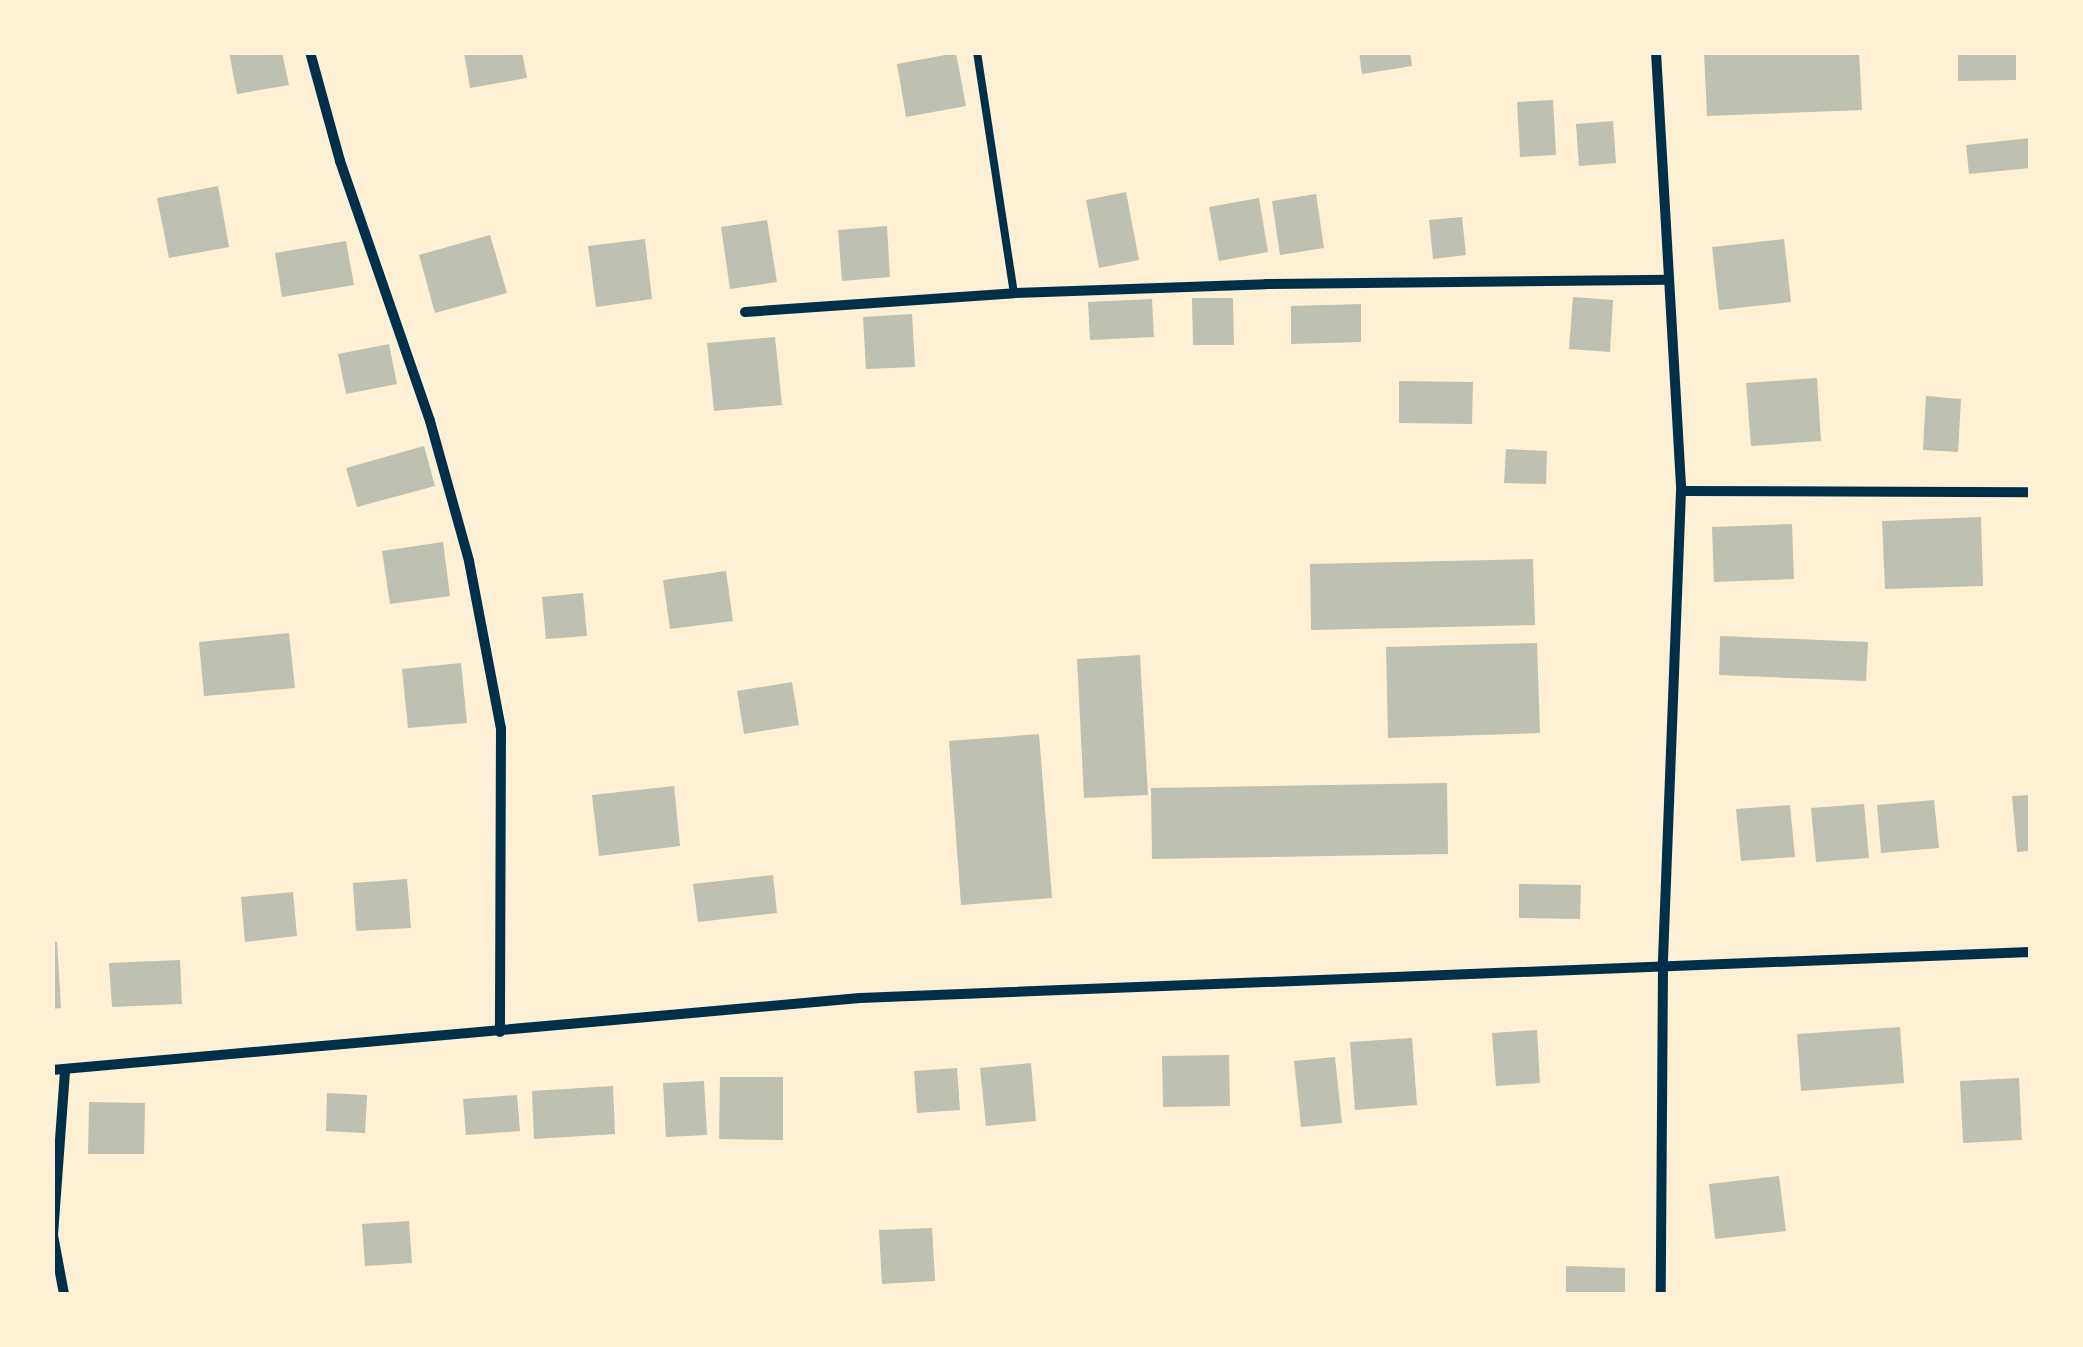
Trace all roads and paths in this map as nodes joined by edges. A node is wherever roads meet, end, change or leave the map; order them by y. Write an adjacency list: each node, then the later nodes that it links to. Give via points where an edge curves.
1 (310, 52): 11 (street, via 340,161 430,421 473,580 501,728)
2 (977, 52): 5 (lane)
3 (1656, 52): 4 (street)
4 (1669, 280): 5 (street); 7 (street)
5 (1014, 293): 6 (street)
6 (744, 312)
7 (1681, 491): 8 (street); 10 (street)
8 (2030, 492)
9 (2030, 952): 10 (street)
10 (1664, 967): 11 (street, via 860,998); 14 (street)
11 (500, 1032): 12 (street)
12 (59, 1070): 13 (street, via 54,1235)
13 (64, 1294)
14 (1661, 1294)

